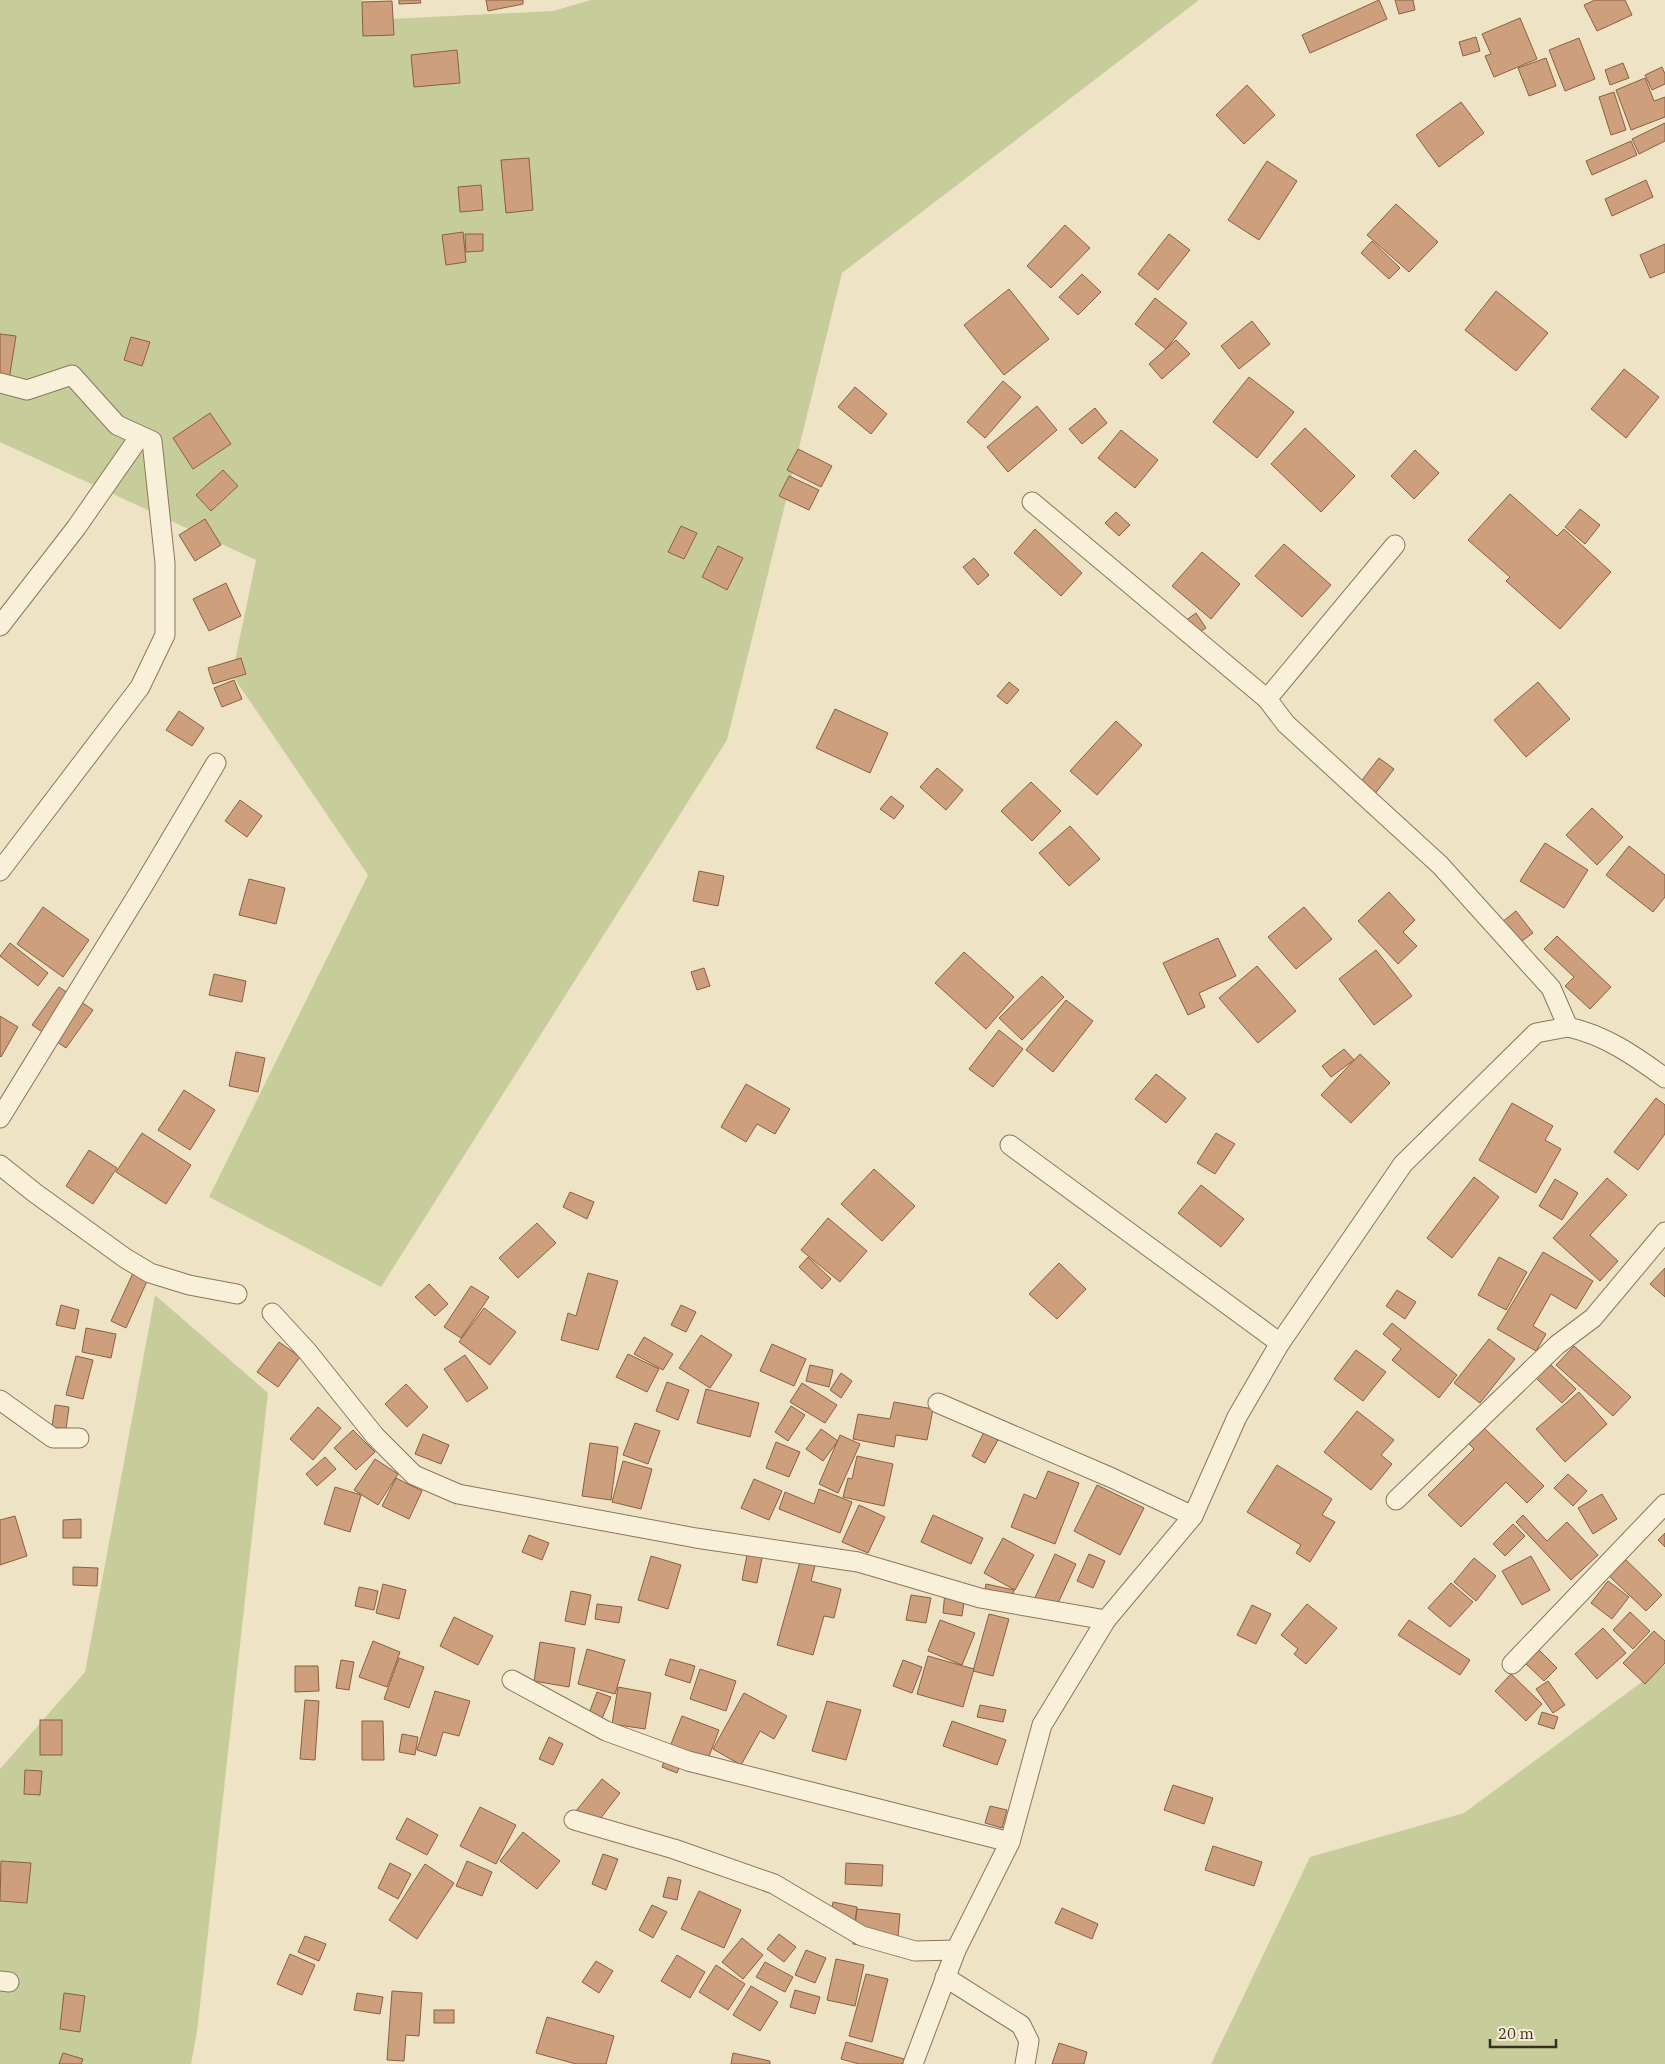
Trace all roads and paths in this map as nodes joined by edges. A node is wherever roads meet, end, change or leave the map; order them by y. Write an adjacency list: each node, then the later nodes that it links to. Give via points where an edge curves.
1 (0, 383): 2 (street, via 27,390 72,375 117,426)
2 (140, 436): 5 (street, via 76,528); 8 (street, via 152,441 165,563 165,635 140,688)
3 (1032, 502): 6 (street)
4 (1395, 545): 6 (street)
5 (0, 626)
6 (1267, 699): 9 (street, via 1286,724 1440,865 1551,988)
7 (216, 763): 11 (street)
8 (0, 871)
9 (1568, 1027): 10 (street, via 1589,1032 1622,1049); 17 (street, via 1536,1033 1403,1164)
10 (1665, 1078)
11 (0, 1118)
12 (1010, 1146): 17 (street)
13 (0, 1165): 15 (street, via 150,1273 189,1285)
14 (1665, 1232): 21 (street, via 1593,1318 1557,1345)
15 (237, 1294)
16 (272, 1313): 24 (street, via 375,1436 414,1475 458,1494 696,1538 858,1562 980,1598)
17 (1280, 1343): 23 (street, via 1237,1417)
18 (0, 1400): 20 (street, via 53,1438)
19 (938, 1403): 23 (street)
20 (79, 1438)
21 (1396, 1500)
22 (1665, 1504): 25 (street)
23 (1193, 1516): 24 (street)
24 (1106, 1620): 28 (street, via 1042,1725)
25 (1512, 1664)
26 (512, 1680): 28 (street, via 606,1731 688,1761)
27 (574, 1820): 29 (street, via 674,1849 774,1884 862,1936 915,1951)
28 (1010, 1842): 29 (street)
29 (956, 1950): 30 (street)
30 (945, 1977): 31 (street); 32 (street, via 1021,2025 1029,2041)
31 (912, 2064)
32 (1024, 2064)

